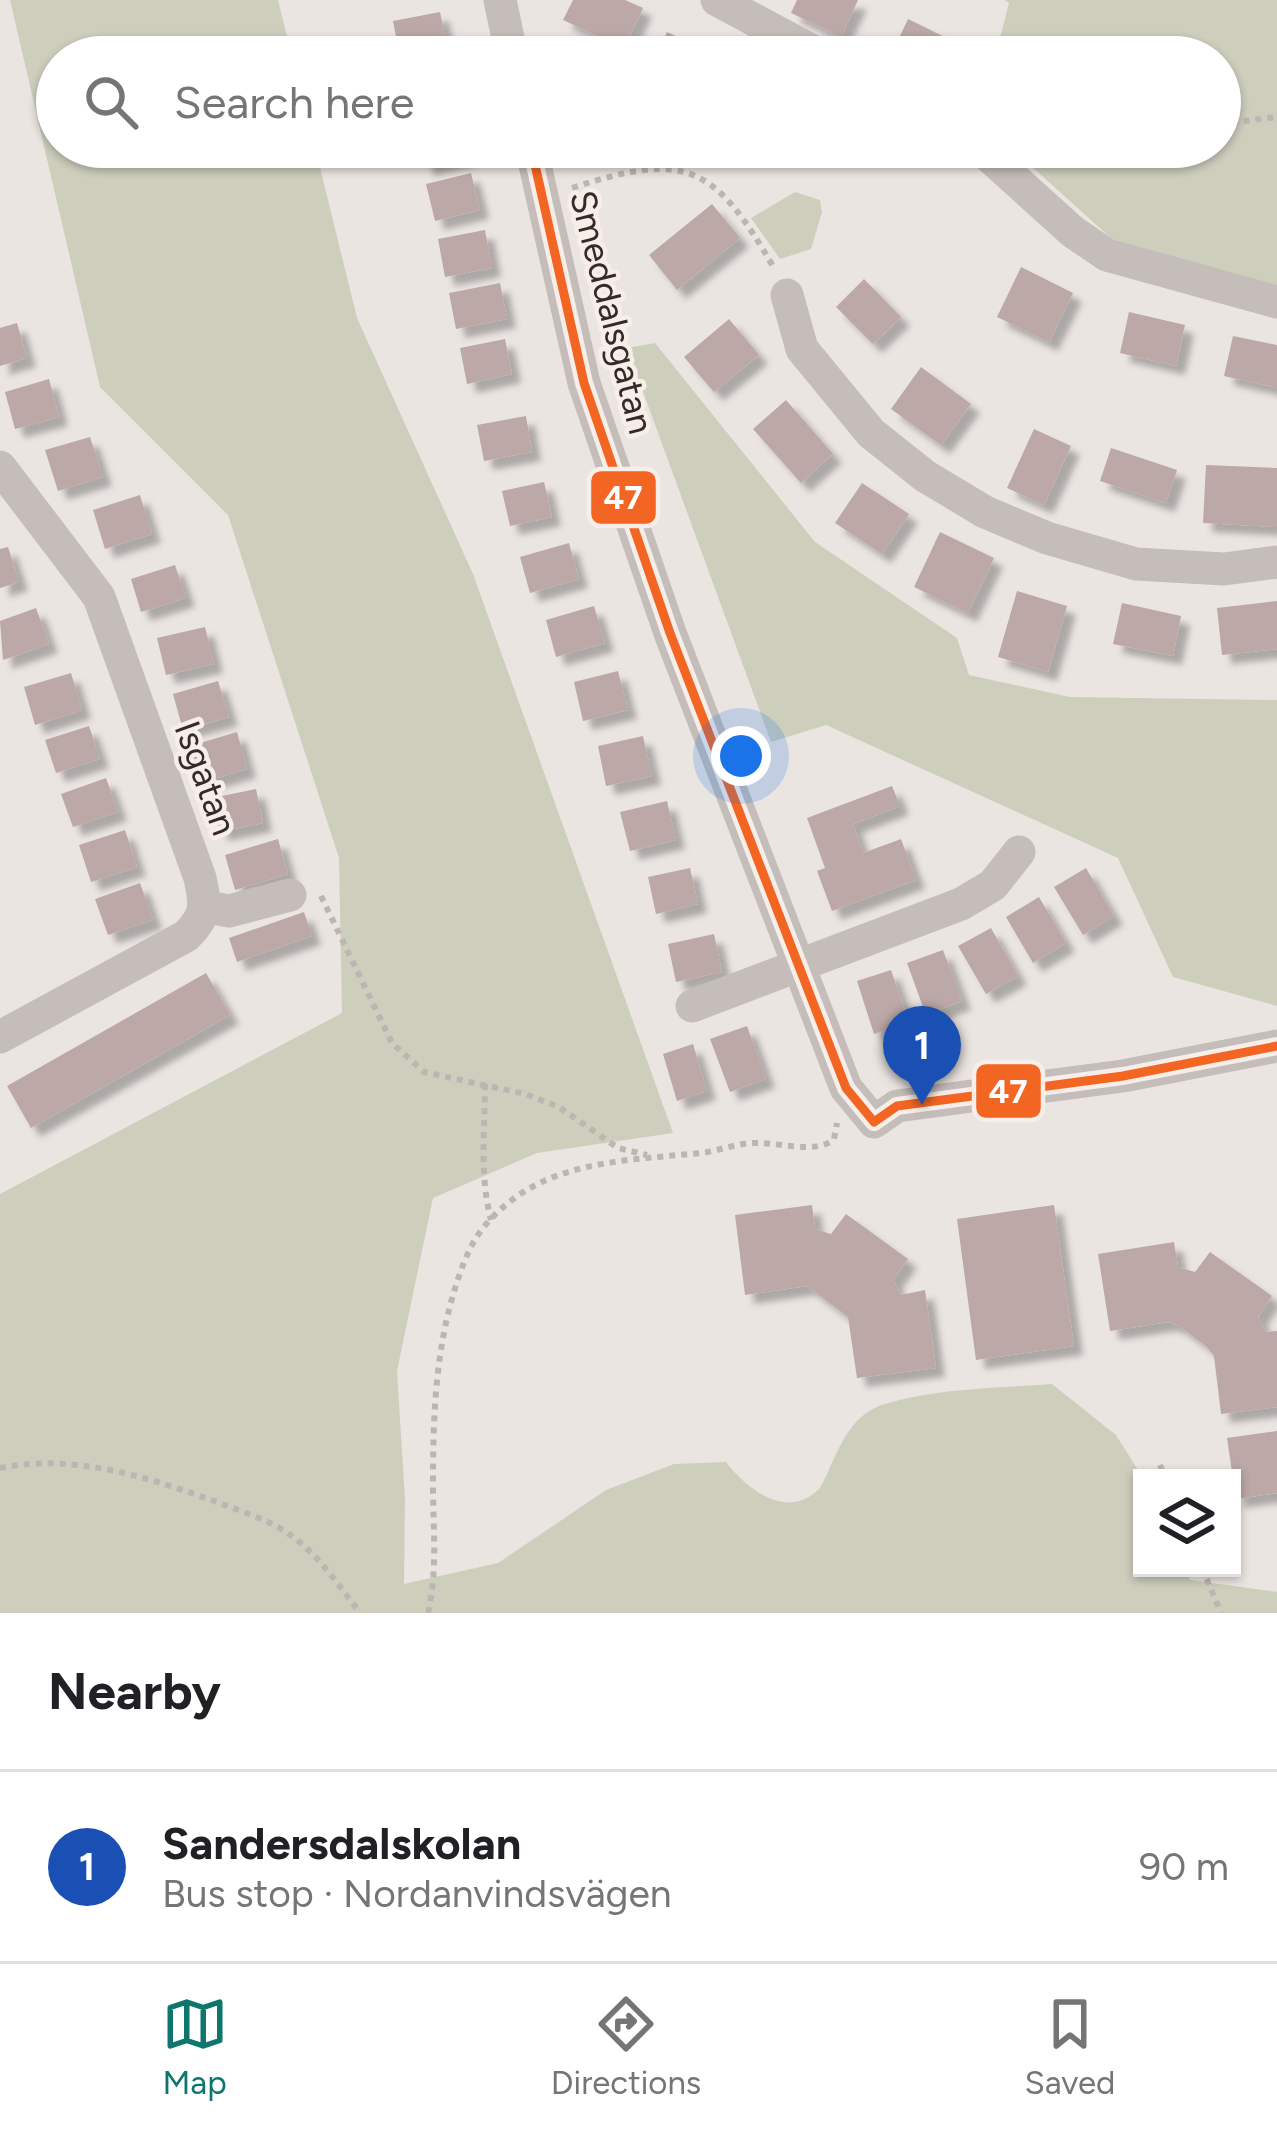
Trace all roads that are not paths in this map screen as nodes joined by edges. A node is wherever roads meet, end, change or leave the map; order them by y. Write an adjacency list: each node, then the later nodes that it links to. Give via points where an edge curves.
1 (500, 0): 3 (street)
2 (717, 0): 4 (street)
3 (508, 36)
4 (785, 36)
5 (536, 168): 14 (street, Smeddalsgatan, via 584,383)
6 (1002, 168): 8 (street, via 1107,255)
7 (787, 296): 10 (street, via 802,349 871,433 985,512 1136,564 1224,569)
8 (1277, 302)
9 (0, 467): 13 (street, Isgatan, via 99,597)
10 (1277, 562)
11 (1019, 852): 14 (street, via 993,885 961,904)
12 (290, 895): 13 (street, via 229,911)
13 (207, 908): 16 (street, via 186,937)
14 (798, 967): 15 (street); 17 (street, Smeddalsgatan, via 846,1088 885,1114)
15 (692, 1006)
16 (0, 1037)
17 (1277, 1046)

